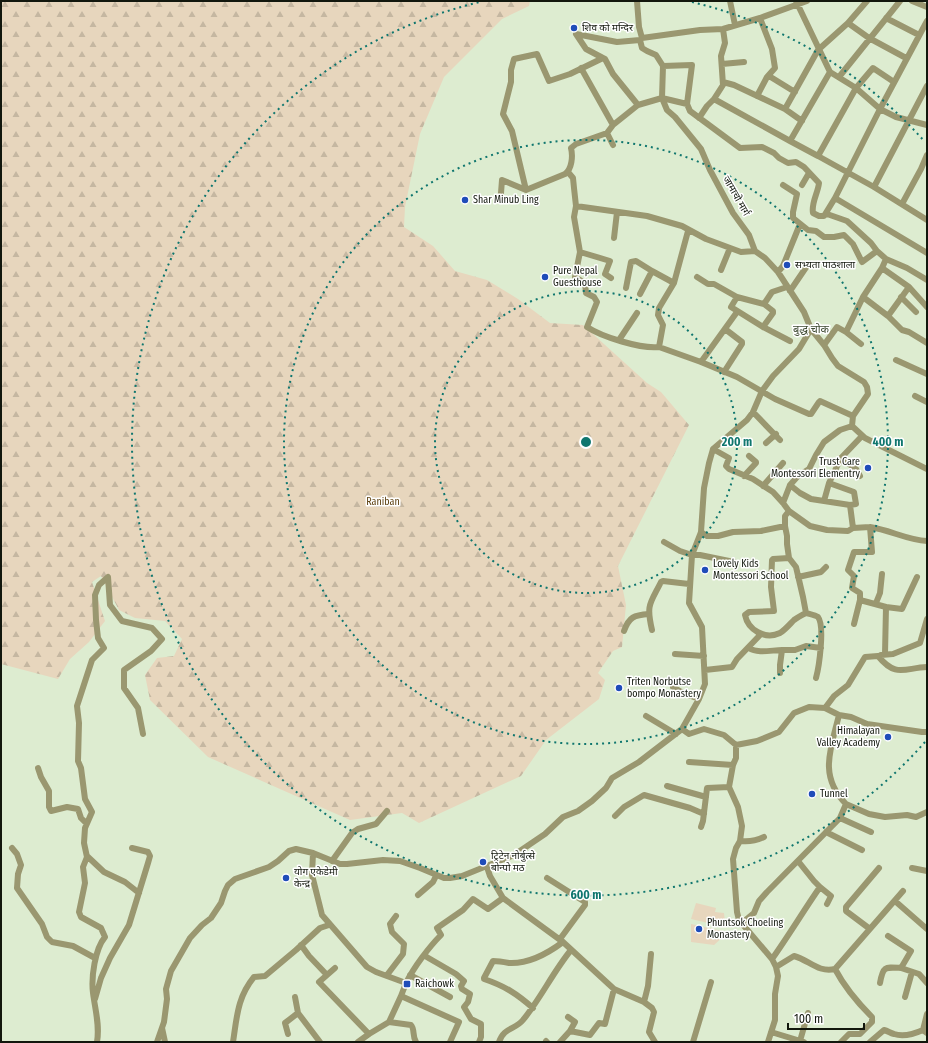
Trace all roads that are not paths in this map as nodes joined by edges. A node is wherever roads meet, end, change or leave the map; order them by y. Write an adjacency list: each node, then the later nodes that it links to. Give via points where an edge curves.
1 (637, 1): 17 (street)
2 (730, 1): 13 (street)
3 (807, 1): 7 (street)
4 (867, 1): 12 (street)
5 (900, 1): 10 (street)
6 (912, 1): 8 (street)
7 (796, 3): 9 (street); 18 (street)
8 (927, 7)
9 (760, 18): 13 (street); 26 (street, via 775,62 775,68)
10 (886, 18): 15 (street); 16 (street)
11 (927, 21): 15 (street)
12 (848, 23): 16 (street); 18 (street)
13 (735, 25): 14 (street)
14 (723, 29): 17 (street); 22 (street, via 725,44)
15 (919, 35): 20 (street)
16 (869, 38): 20 (street); 27 (street)
17 (641, 39): 19 (street, via 617,42 576,34 586,49); 23 (street, via 642,48 656,55)
18 (818, 50): 25 (street); 32 (street)
19 (602, 58): 24 (street); 36 (street)
20 (906, 58): 29 (street)
21 (744, 62): 22 (street)
22 (722, 64): 28 (street)
23 (663, 66): 34 (street); 37 (street, via 692,65)
24 (581, 68): 43 (street); 57 (street, via 549,81 537,54 514,60 503,114 512,131)
25 (830, 72): 27 (street); 41 (street)
26 (770, 76): 32 (street); 33 (street)
27 (839, 77): 31 (street)
28 (723, 82): 33 (street); 35 (street)
29 (894, 82): 31 (street, via 874,68); 39 (street)
30 (927, 86): 42 (street)
31 (856, 88): 39 (street); 49 (street)
32 (795, 92): 38 (street)
33 (757, 96): 38 (street)
34 (662, 98): 36 (street); 37 (street); 70 (street, जामाचो मार्ग, via 667,110 701,149 713,177 749,235)
35 (714, 99): 40 (street); 46 (street)
36 (638, 104): 43 (street)
37 (687, 104): 40 (street, via 690,111)
38 (785, 109): 41 (street)
39 (880, 109): 42 (street); 53 (street)
40 (699, 118): 52 (street, via 740,148 762,147 788,163 796,162)
41 (802, 121): 46 (street)
42 (910, 121): 44 (street); 56 (street)
43 (613, 125): 45 (street)
44 (927, 125)
45 (606, 133): 47 (street); 51 (street, via 571,148 573,157)
46 (790, 141): 49 (street)
47 (613, 145)
48 (927, 155): 50 (street)
49 (818, 156): 53 (street)
50 (924, 170): 60 (street)
51 (568, 172): 57 (street); 61 (street, via 573,178)
52 (809, 173): 55 (street); 63 (street, via 819,183 813,213 819,216)
53 (847, 173): 56 (street); 59 (street)
54 (783, 185): 65 (street, via 797,194 793,215)
55 (802, 185)
56 (874, 187): 60 (street)
57 (526, 190): 58 (street, via 502,180)
58 (501, 193)
59 (835, 198): 63 (street); 73 (street)
60 (902, 204): 64 (street)
61 (576, 206): 62 (street); 72 (street, via 574,217)
62 (617, 212): 66 (street, via 647,216 682,226); 67 (street)
63 (827, 214): 71 (street, via 847,221)
64 (927, 220)
65 (800, 224): 71 (street, via 824,237 844,235 853,244 862,262); 79 (street, via 783,266)
66 (688, 231): 69 (street); 83 (street)
67 (614, 238)
68 (927, 243): 73 (street)
69 (730, 248): 70 (street, via 741,252); 77 (street)
70 (755, 251): 79 (street, जामाचो मार्ग)
71 (877, 251): 74 (street)
72 (580, 252): 81 (street, via 610,261 606,274); 101 (street, via 575,277 585,283 586,293 597,302 588,327)
73 (925, 252)
74 (886, 258): 76 (street); 82 (street)
75 (807, 266): 86 (street)
76 (882, 268): 84 (street); 89 (street)
77 (721, 270)
78 (652, 271): 83 (street); 85 (street, via 636,261 631,262); 87 (street)
79 (778, 272): 86 (street, जामाचो मार्ग)
80 (697, 277): 88 (street)
81 (611, 278)
82 (927, 280)
83 (674, 283): 106 (street, via 658,308 663,325)
84 (909, 287): 90 (street); 92 (street)
85 (626, 288)
86 (789, 289): 91 (street, via 772,292); 99 (street, जामाचो मार्ग, via 804,312)
87 (640, 294)
88 (737, 297): 91 (street); 93 (street, via 730,306)
89 (864, 297): 96 (street); 100 (street)
90 (902, 297): 94 (street); 96 (street)
91 (764, 304): 97 (street, via 773,313)
92 (927, 307)
93 (737, 312): 97 (street); 98 (street)
94 (916, 312)
95 (637, 313): 101 (street)
96 (888, 316): 103 (street, via 902,330)
97 (763, 328): 102 (street)
98 (725, 329): 108 (street); 109 (street, via 742,344)
99 (811, 329): 105 (street, जामाचो मार्ग); 111 (street, via 799,349)
100 (846, 332): 104 (street); 105 (street, via 837,327)
101 (619, 340): 106 (street, via 652,348)
102 (790, 341)
103 (927, 343)
104 (862, 344)
105 (824, 345): 115 (street, जामाचो मार्ग, via 838,366 868,387 868,394)
106 (659, 347): 108 (street)
107 (896, 360): 110 (street)
108 (701, 362): 109 (street)
109 (724, 372): 111 (street)
110 (927, 374)
111 (762, 391): 114 (street); 115 (street, via 809,414 820,401)
112 (915, 396): 113 (street)
113 (927, 402)
114 (753, 412): 117 (street); 121 (street)
115 (853, 416): 116 (street, जामाचो मार्ग)
116 (852, 426): 118 (street); 129 (street, via 840,430 824,442 809,469)
117 (776, 434): 119 (street); 120 (street)
118 (862, 436): 123 (street); 125 (street)
119 (780, 440)
120 (766, 443)
121 (713, 449): 126 (street, via 729,458 726,466 729,469); 138 (street, via 704,488)
122 (749, 456): 126 (street, via 756,463)
123 (841, 458): 127 (street, via 856,469); 128 (street)
124 (783, 464): 130 (street)
125 (927, 469)
126 (744, 476): 130 (street)
127 (860, 476)
128 (829, 483): 131 (street); 133 (street, via 854,492 856,504)
129 (790, 485): 131 (street, via 811,499); 132 (street)
130 (763, 486): 132 (street)
131 (824, 501): 133 (street)
132 (783, 503): 134 (street)
133 (850, 505): 137 (street)
134 (789, 511): 135 (street); 137 (street, via 810,526 848,531)
135 (784, 526): 138 (street, via 718,536 707,536); 142 (street)
136 (870, 527): 137 (street); 139 (street); 149 (street, via 872,552 854,552 848,570 854,576 852,588 860,593)
137 (853, 528)
138 (700, 532): 141 (street)
139 (927, 541)
140 (664, 542): 141 (street)
141 (692, 555): 143 (street); 148 (street)
142 (789, 558): 146 (street, via 796,567); 158 (street, via 772,560 771,587 774,611 749,612 745,615 752,628)
143 (734, 562)
144 (826, 566): 146 (street, via 821,572)
145 (882, 574): 150 (street)
146 (798, 577): 152 (street)
147 (917, 577): 151 (street, via 902,609)
148 (689, 584): 153 (street, via 661,582 650,601); 164 (street, via 689,603 702,627)
149 (860, 600): 150 (street); 155 (street)
150 (876, 603): 151 (street)
151 (886, 607): 163 (street)
152 (806, 613): 158 (street, via 780,633); 160 (street, via 819,618)
153 (649, 614): 156 (street); 157 (street, via 631,619)
154 (927, 619): 163 (street, via 920,643 893,654)
155 (854, 624)
156 (652, 630)
157 (624, 631)
158 (761, 634): 159 (street)
159 (749, 648): 161 (street, via 753,651); 167 (street, via 732,667)
160 (821, 648): 161 (street, via 806,646 795,650); 169 (street)
161 (782, 650): 168 (street)
162 (676, 654): 164 (street)
163 (885, 654): 165 (street)
164 (704, 656): 167 (street)
165 (878, 656): 166 (street, via 884,664 899,670); 172 (street, via 865,657 848,685 834,696)
166 (927, 667)
167 (705, 670): 171 (street, via 705,684)
168 (780, 673)
169 (816, 678)
170 (673, 687): 171 (street)
171 (699, 699): 175 (street)
172 (825, 708): 173 (street); 179 (street, via 809,707 794,713 779,732 757,741)
173 (839, 715): 176 (street, via 867,724); 186 (street, via 828,761 832,782 838,796)
174 (646, 716): 178 (street)
175 (682, 729): 178 (street); 179 (street, via 689,734 704,729 724,735)
176 (927, 732)
177 (143, 734): 192 (street, via 138,708 124,688 124,670 151,651 162,639 152,628 122,621 110,605 108,578 99,585 95,595 98,638 104,648 92,660 77,706 78,760 85,799 92,812)
178 (676, 734): 205 (street, via 639,762 612,778 592,801 578,811 563,817 545,834 514,855)
179 (736, 745): 181 (street)
180 (688, 762): 181 (street)
181 (733, 765): 184 (street)
182 (38, 768): 192 (street, via 49,791 51,811 78,809)
183 (667, 786): 185 (street)
184 (729, 787): 185 (street, via 707,788); 197 (street, via 738,807 742,826)
185 (706, 797): 189 (street)
186 (846, 804): 188 (street, via 868,814 885,817 916,817); 191 (street)
187 (388, 811): 203 (street, via 376,824 352,832)
188 (927, 812)
189 (704, 814): 190 (street, via 644,795 624,807); 193 (street)
190 (615, 816)
191 (840, 818): 194 (street); 195 (street)
192 (86, 823): 202 (street, via 84,843)
193 (701, 827)
194 (826, 832): 200 (street); 204 (street)
195 (871, 832)
196 (764, 837): 197 (street, via 750,842)
197 (740, 841): 219 (street, via 733,859 737,912)
198 (12, 848): 229 (street, via 21,865 17,888 42,924 47,937 52,942 73,946)
199 (132, 848): 213 (street, via 148,852 150,856)
200 (862, 850)
201 (313, 853): 203 (street); 220 (street, via 312,875 322,915); 257 (street, via 296,849 289,851 269,867 235,879 228,885 218,908 190,938 171,971)
202 (87, 856): 213 (street, via 104,872 125,882); 229 (street, via 83,867 85,883 79,912 81,917 101,928 105,937)
203 (332, 861): 209 (street, via 347,864 400,861)
204 (798, 861): 211 (street); 219 (street, via 759,902 754,913)
205 (487, 867): 209 (street, via 456,878); 215 (street)
206 (879, 868): 221 (street, via 846,907 846,911)
207 (912, 868): 208 (street)
208 (927, 871)
209 (436, 876): 214 (street)
210 (546, 878): 224 (street, via 585,902)
211 (820, 887): 217 (street, via 831,896); 230 (street)
212 (903, 891): 216 (street)
213 (139, 893): 248 (street, via 129,925 110,958)
214 (418, 895)
215 (503, 898): 224 (street); 228 (street, via 488,909 473,899 463,910 437,928 441,935)
216 (895, 901): 221 (street); 222 (street)
217 (827, 904)
218 (396, 916): 238 (street, via 390,924 392,932 404,944 403,954)
219 (742, 923): 230 (street)
220 (329, 925): 225 (street, via 320,928); 238 (street, via 367,966)
221 (870, 929): 234 (street)
222 (927, 930)
223 (888, 936): 233 (street, via 911,950)
224 (562, 941): 226 (street); 250 (street, via 551,951 528,961 493,961 484,978 516,993)
225 (302, 945): 236 (street); 267 (street, via 265,976 254,978 246,987 241,999)
226 (571, 950): 243 (street); 250 (street)
227 (651, 954): 249 (street)
228 (425, 956): 237 (street); 272 (street, via 464,981 462,989 470,994 464,1007 471,1018 481,1024)
229 (95, 958): 248 (street, via 92,992)
230 (772, 959): 231 (street)
231 (776, 967): 234 (street, via 794,956 802,958 816,968); 259 (street, via 778,976)
232 (335, 968): 236 (street)
233 (901, 968): 235 (street); 240 (street, via 885,968)
234 (835, 970): 278 (street, via 845,987 872,1017 872,1022 860,1034 849,1034)
235 (912, 972): 242 (street, via 919,974); 246 (street)
236 (327, 975): 262 (street, via 318,982)
237 (410, 975): 241 (street); 245 (street)
238 (387, 976): 241 (street)
239 (711, 982): 276 (street)
240 (880, 982)
241 (406, 983): 244 (street)
242 (927, 983)
243 (614, 989): 249 (street); 258 (street, via 605,1024 600,1023 588,1036)
244 (401, 996): 256 (street); 271 (street, via 459,1022)
245 (450, 997)
246 (904, 997)
247 (295, 998): 251 (street)
248 (94, 1000): 264 (street, via 98,1024)
249 (644, 1002): 275 (street, via 654,1010 649,1032)
250 (533, 1008): 273 (street, via 520,1023 508,1029 500,1037)
251 (298, 1013): 261 (street, via 286,1023); 268 (street)
252 (808, 1013): 263 (street)
253 (927, 1014): 255 (street)
254 (568, 1017): 258 (street, via 575,1022)
255 (926, 1021): 260 (street)
256 (389, 1022): 262 (street); 270 (street, via 412,1025)
257 (162, 1028): 265 (street); 266 (street)
258 (570, 1031): 274 (street)
259 (772, 1032): 263 (street); 277 (street)
260 (925, 1032): 279 (street, via 902,1035 884,1030)
261 (288, 1034)
262 (363, 1038): 269 (street)
263 (802, 1041)
264 (97, 1042)
265 (157, 1042)
266 (165, 1042)
267 (233, 1042)
268 (320, 1042)
269 (370, 1042)
270 (416, 1042)
271 (450, 1042)
272 (479, 1042)
273 (499, 1042)
274 (560, 1042)
275 (655, 1042)
276 (693, 1042)
277 (768, 1042)
278 (841, 1042)
279 (870, 1042)

